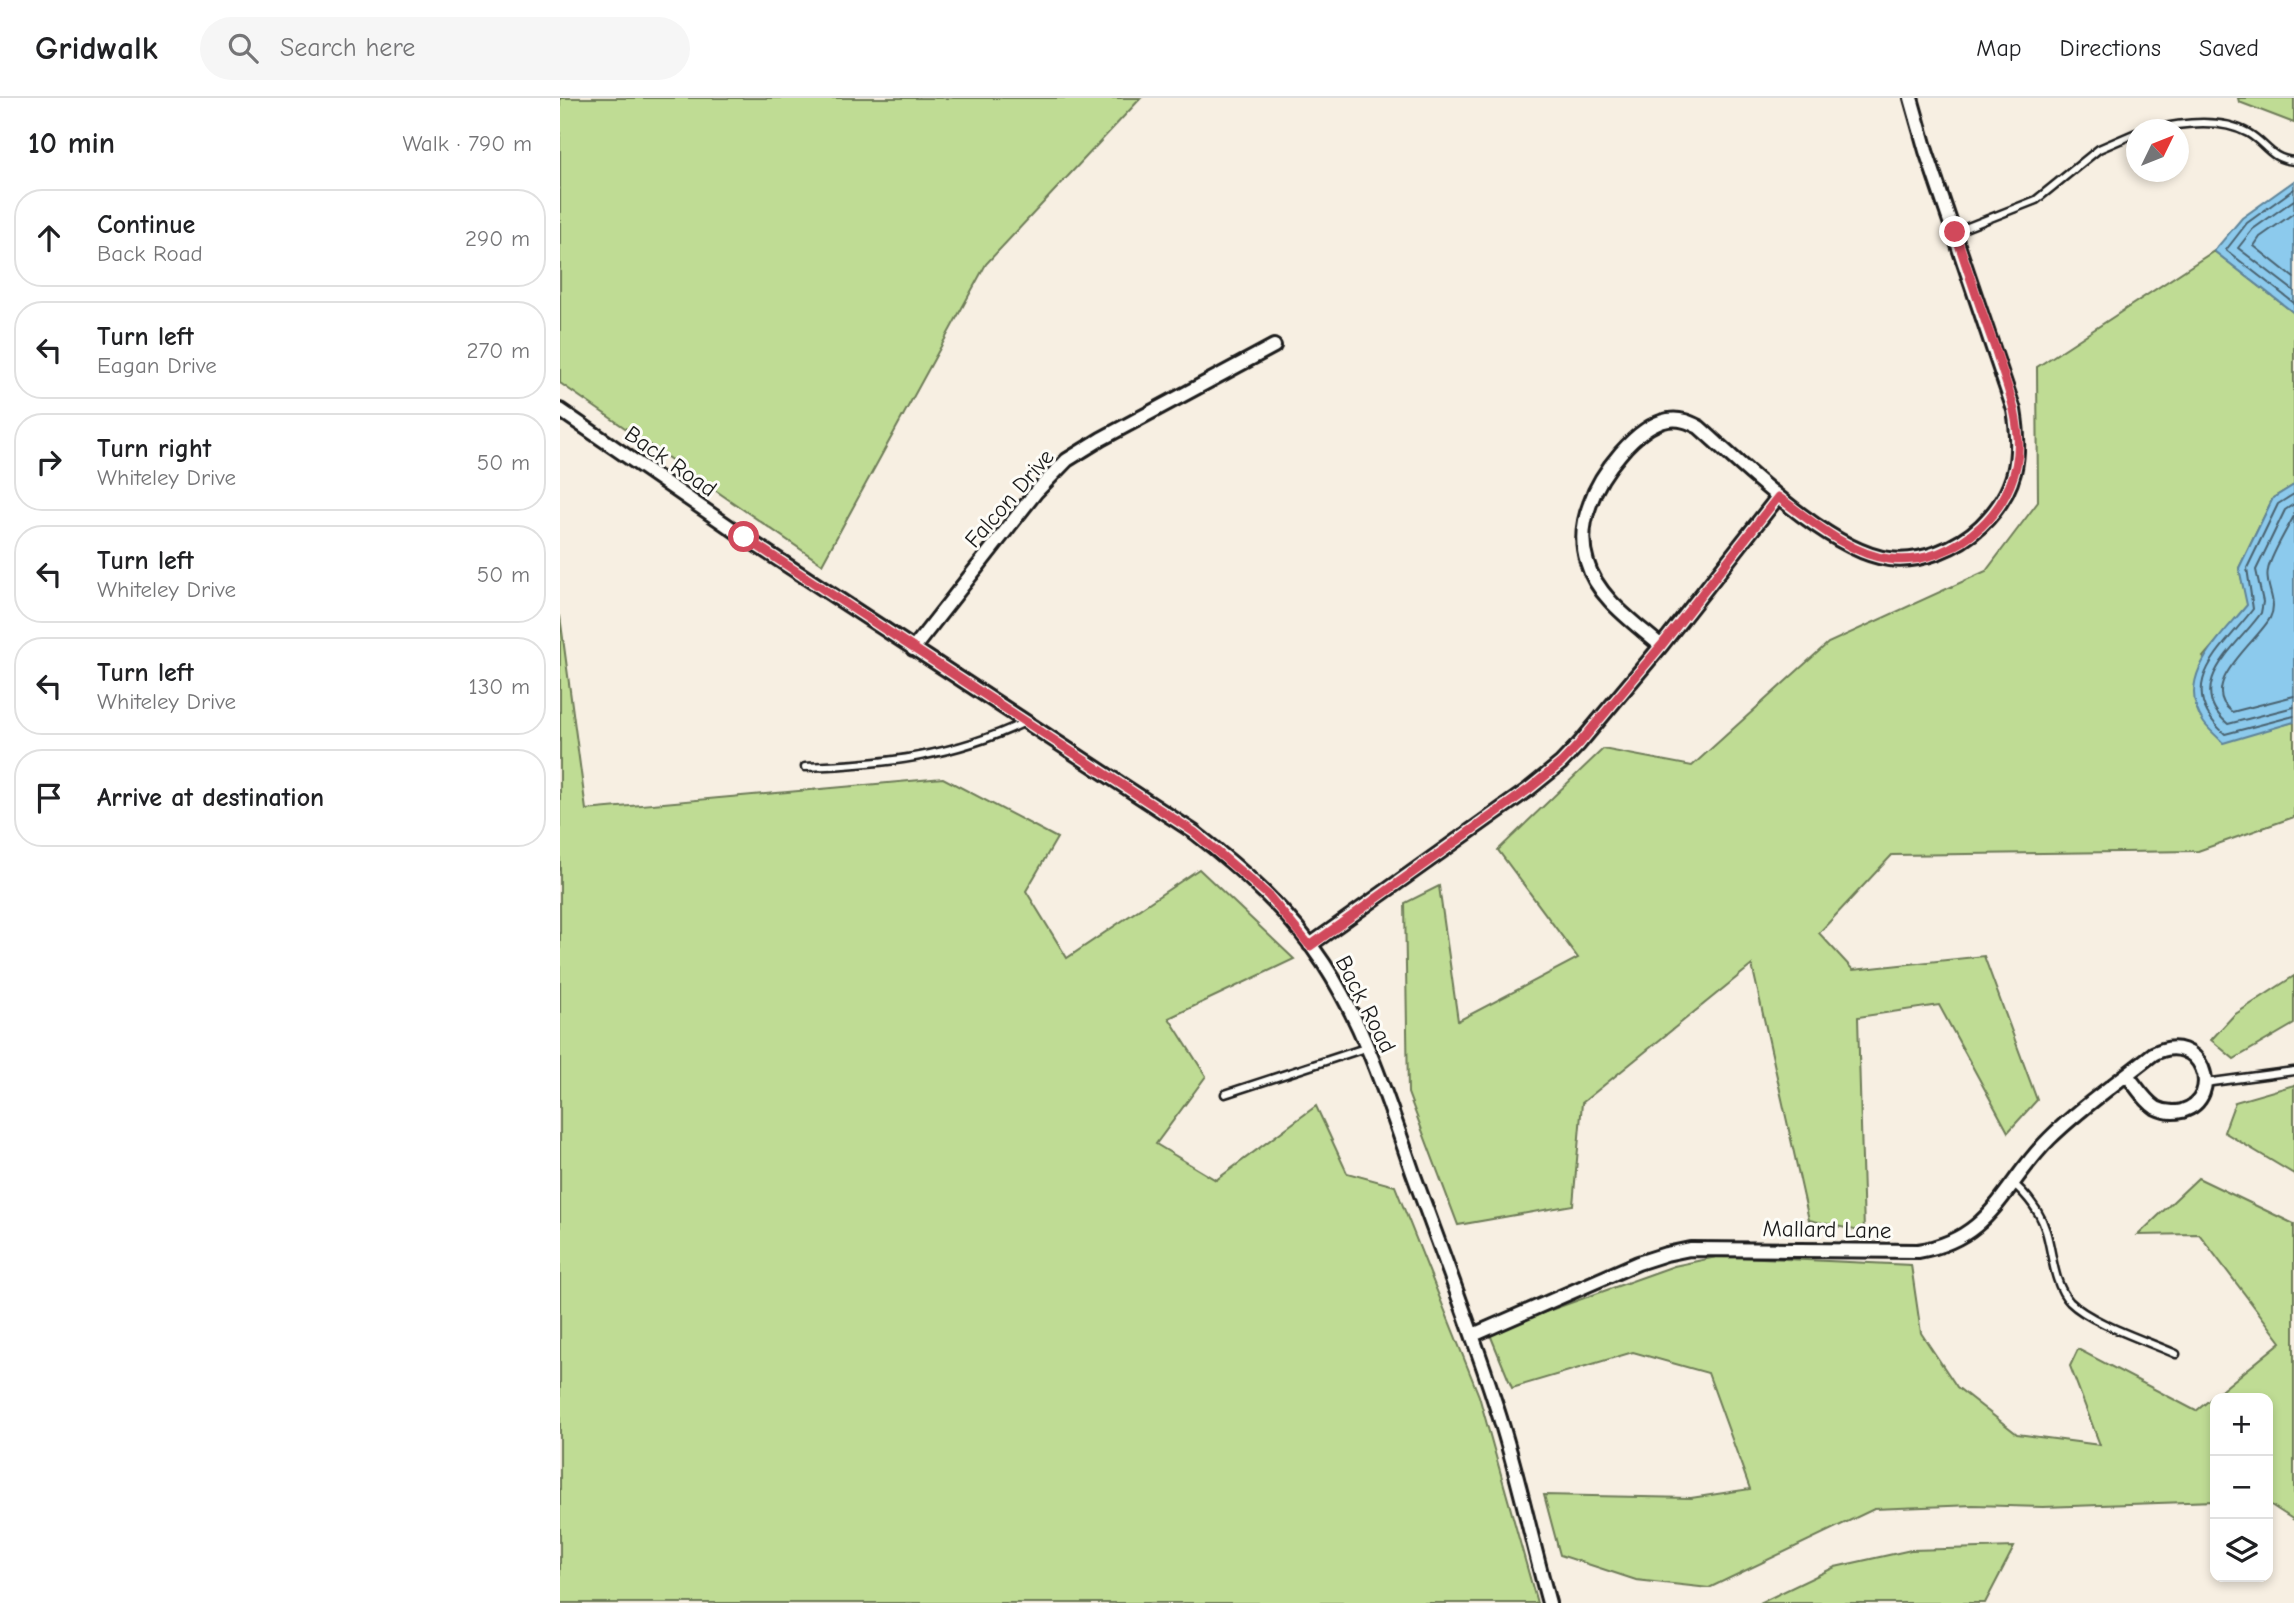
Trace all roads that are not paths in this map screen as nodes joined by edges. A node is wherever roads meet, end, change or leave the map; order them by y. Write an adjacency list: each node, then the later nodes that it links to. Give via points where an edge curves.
1 (1911, 98): 5 (street)
2 (2189, 125): 4 (lane, via 2220,124 2247,133 2280,160)
3 (2126, 138): 5 (lane, via 2099,149 2036,200)
4 (2294, 161)
5 (1955, 232): 8 (street, via 2014,410 2018,459 2004,500 1975,532 1954,546 1911,559 1889,559 1845,543)
6 (1275, 346): 10 (street, Falcon Drive, via 1067,460 1036,492)
7 (560, 410): 10 (street, Back Road)
8 (1778, 497): 9 (street); 9 (street, via 1699,427 1685,420 1656,424 1624,450 1590,502 1583,542 1587,564 1610,600)
9 (1661, 646): 13 (street, via 1561,763)
10 (913, 649): 11 (street, Back Road)
11 (1025, 722): 12 (lane, via 926,757); 13 (street, Back Road, via 1215,848 1268,895)
12 (805, 767)
13 (1310, 946): 14 (street, Back Road, via 1353,1013)
14 (1368, 1047): 18 (lane); 20 (street, Back Road)
15 (2294, 1071): 17 (lane)
16 (2127, 1075): 17 (street, Mallard Lane, via 2153,1054 2173,1048 2193,1054); 17 (street, via 2148,1101 2167,1112 2188,1109 2203,1093); 19 (street, Mallard Lane, via 2062,1127)
17 (2205, 1083)
18 (1225, 1094)
19 (2013, 1183): 20 (street, Mallard Lane, via 1980,1224 1936,1248 1874,1252 1690,1249 1638,1263); 21 (lane, via 2039,1214 2059,1284 2071,1302)
20 (1473, 1335): 22 (street, Back Road)
21 (2176, 1354)
22 (1549, 1603)

